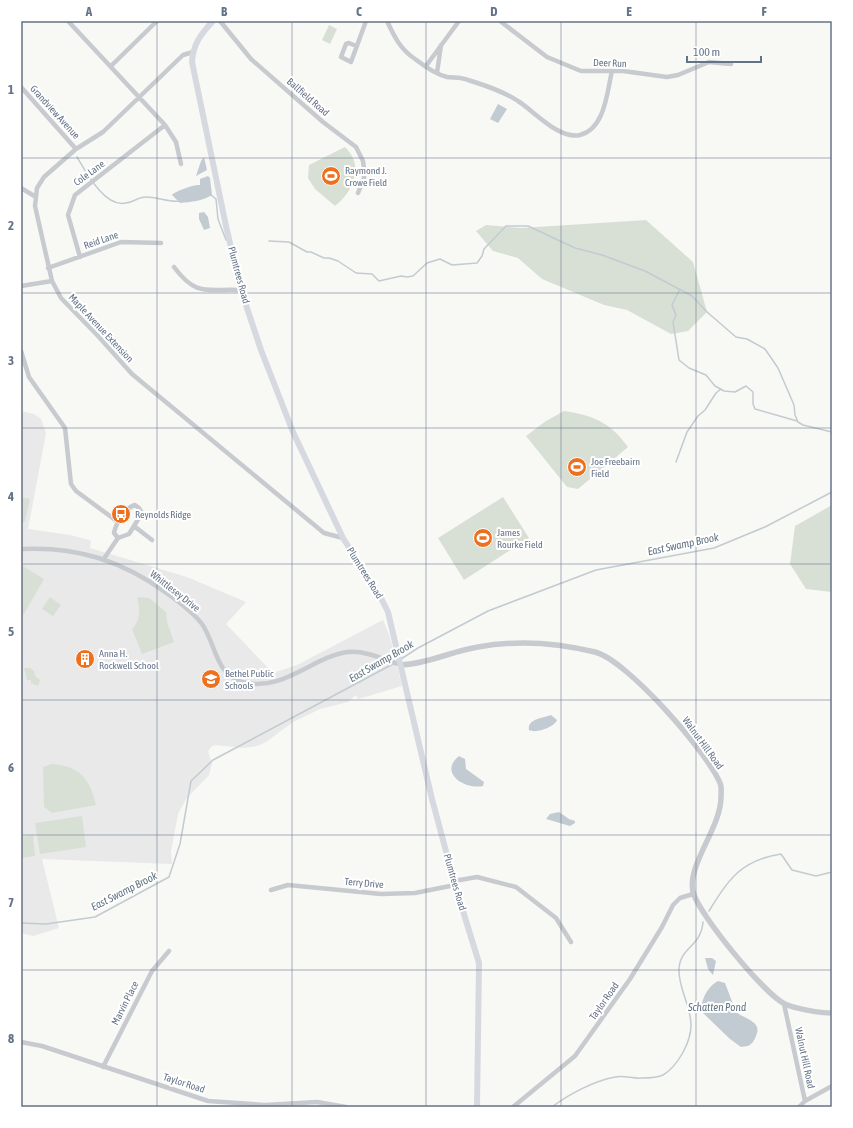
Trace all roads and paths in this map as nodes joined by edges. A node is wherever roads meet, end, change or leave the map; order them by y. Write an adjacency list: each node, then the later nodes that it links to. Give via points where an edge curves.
1 (68, 21): 13 (street)
2 (157, 21): 13 (street)
3 (213, 21): 11 (main road, via 198,39)
4 (220, 21): 23 (street, Ballfield Road, via 251,59 356,147 364,169 364,178)
5 (366, 21): 10 (street)
6 (387, 21): 14 (street, via 399,45)
7 (459, 21): 9 (street)
8 (500, 21): 15 (street, Deer Run, via 555,62 581,71)
9 (441, 44): 14 (street); 16 (street)
10 (356, 46)
11 (192, 52): 18 (street, Maple Avenue Extension, via 183,56); 31 (main road, Plumtrees Road, via 193,68)
12 (731, 64): 15 (street, Deer Run, via 709,62 667,77)
13 (111, 66): 18 (street)
14 (426, 66): 16 (street)
15 (612, 71): 16 (street, via 598,122 586,133 578,136 558,131 503,93 468,80)
16 (437, 73)
17 (21, 87): 20 (street, Grandview Avenue)
18 (140, 97): 19 (street); 20 (street, Maple Avenue Extension, via 103,132)
19 (165, 125): 21 (street, via 176,142); 26 (street, Cole Lane, via 74,195 68,215)
20 (76, 149): 24 (street, Maple Avenue Extension, via 44,177 37,188)
21 (182, 164)
22 (21, 188): 24 (street)
23 (358, 193)
24 (36, 197): 28 (street, Maple Avenue Extension, via 35,206)
25 (161, 243): 26 (street, Reid Lane, via 121,242)
26 (80, 257): 28 (street, Reid Lane)
27 (174, 267): 31 (street, via 184,280 194,287 206,290)
28 (48, 268): 29 (street, Maple Avenue Extension)
29 (52, 281): 30 (street); 36 (street, Maple Avenue Extension, via 60,298 132,374 324,533)
30 (21, 286)
31 (241, 290): 36 (main road, Plumtrees Road, via 293,432)
32 (21, 350): 33 (street, via 29,377 65,428 71,484)
33 (118, 522): 34 (street, via 130,507 135,505 142,514); 35 (street, via 114,533)
34 (134, 526): 35 (street, via 129,534); 37 (street)
35 (118, 538): 39 (street)
36 (343, 538): 40 (main road, Plumtrees Road, via 383,602 390,618)
37 (152, 540)
38 (21, 549): 39 (street, Whittlesey Drive, via 65,550)
39 (103, 560): 40 (street, Whittlesey Drive, via 139,575 190,611 203,626 222,668 241,682 265,682 289,677 331,657 349,652 381,658)
40 (400, 665): 41 (main road, Plumtrees Road); 43 (street, Walnut Hill Road, via 414,664 477,647 516,643 574,648 598,653 623,667 687,734 721,784 719,812 694,872)
41 (454, 883): 42 (street, Terry Drive, via 415,893 381,894 288,885); 44 (street, Terry Drive, via 477,878 516,887 556,918); 53 (main road, Plumtrees Road, via 479,963)
42 (271, 890)
43 (693, 894): 46 (street, via 733,954); 54 (street, Taylor Road, via 680,898 673,905 630,979 575,1056)
44 (571, 942)
45 (169, 951): 49 (street, Marvin Place, via 152,971)
46 (784, 1004): 47 (street); 51 (street, Walnut Hill Road)
47 (832, 1013)
48 (21, 1042): 49 (street, Taylor Road, via 42,1046)
49 (103, 1067): 52 (street, Taylor Road, via 208,1101 265,1105 318,1102)
50 (832, 1086): 51 (street)
51 (805, 1101): 55 (street, Walnut Hill Road)
52 (346, 1107)
53 (477, 1107)
54 (513, 1107)
55 (799, 1107)

